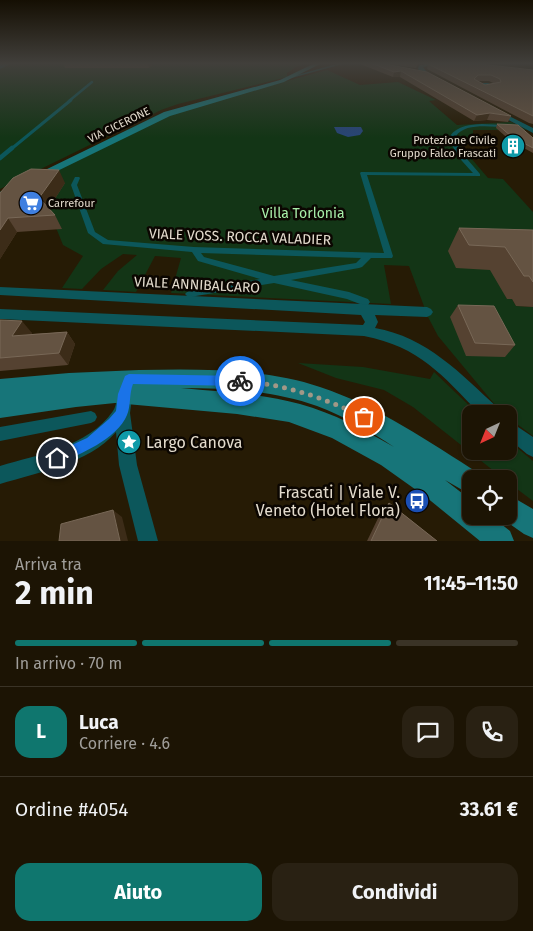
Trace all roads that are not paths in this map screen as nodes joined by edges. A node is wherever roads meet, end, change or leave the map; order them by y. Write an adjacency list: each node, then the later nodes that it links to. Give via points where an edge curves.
1 (84, 88): 5 (lane)
2 (254, 88): 7 (main road, VIA CICERONE, via 167,114)
3 (494, 110): 4 (street)
4 (529, 128): 9 (street, VIALE VOSS. ROCCA VALADIER, via 466,126 456,131 453,143 478,175 363,173 389,256)
5 (0, 158)
6 (77, 178): 8 (street, VIALE VOSS. ROCCA VALADIER, via 74,185 92,232 106,242)
7 (0, 196)
8 (194, 250): 9 (street, VIALE VOSS. ROCCA VALADIER); 10 (street, via 201,259)
9 (369, 255): 10 (street, via 359,265)
10 (276, 280): 12 (street); 13 (street, via 349,296)
11 (0, 291): 13 (street, VIALE ANNIBALCARO)
12 (190, 294)
13 (365, 306): 14 (street, VIALE ANNIBALCARO); 16 (street, via 372,322)
14 (426, 312)
15 (0, 314): 16 (street)
16 (364, 331): 19 (street, via 392,336 418,348 447,370)
17 (0, 389): 18 (main road)
18 (125, 395): 20 (main road, via 84,396); 25 (street, via 103,434 78,449); 26 (main road, via 242,381 273,384 332,402 364,417); 29 (street, via 128,465); 30 (main road, via 254,404 313,419 359,440 414,473)
19 (483, 405)
20 (0, 408)
21 (91, 417): 22 (street)
22 (0, 434)
23 (518, 436): 24 (street)
24 (533, 448)
25 (0, 475)
26 (462, 477)
27 (517, 514): 28 (main road)
28 (533, 525)
29 (148, 541)
30 (500, 541)

